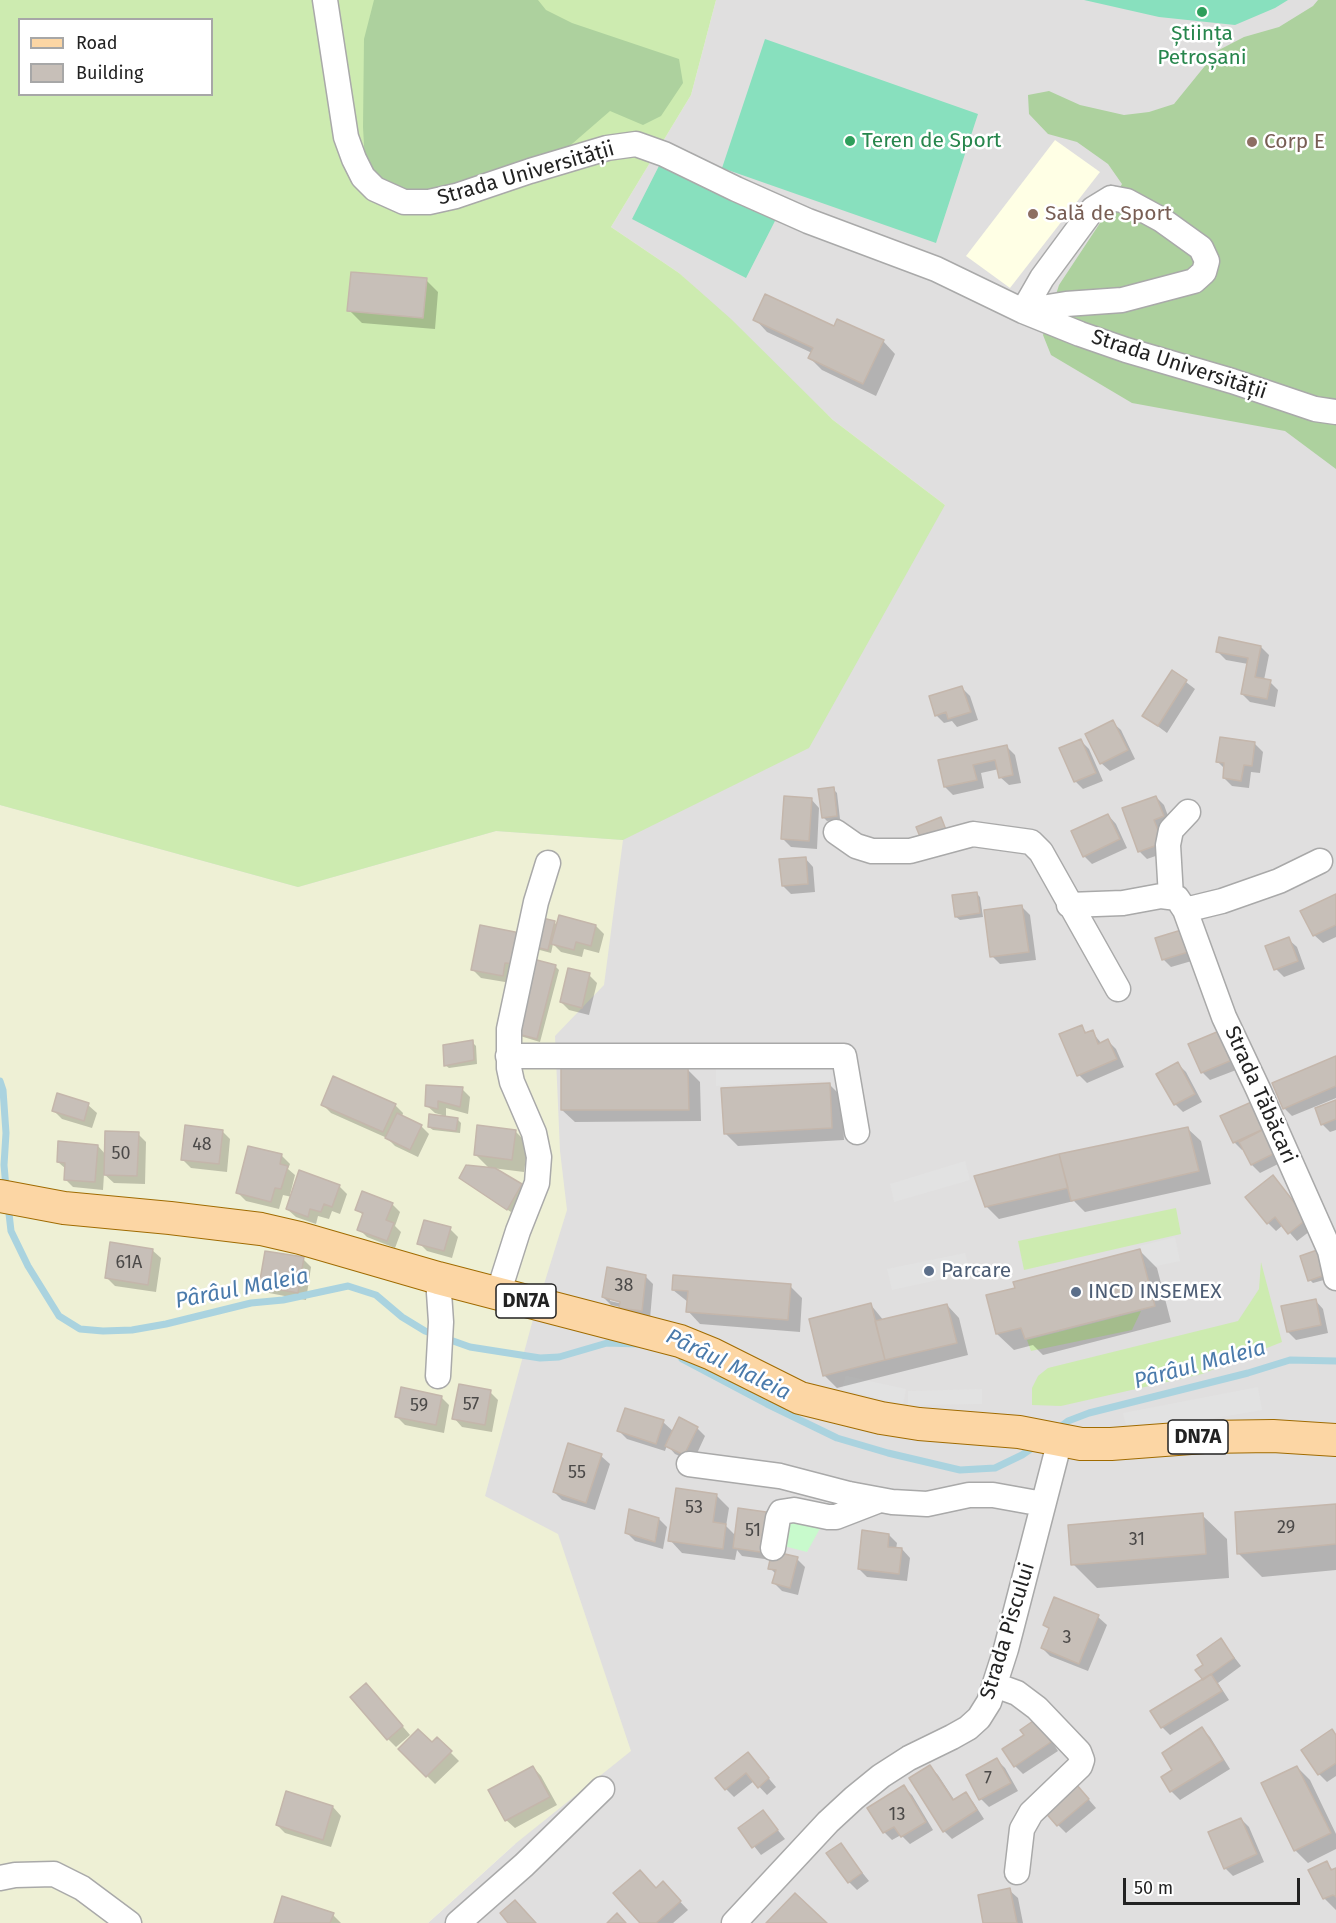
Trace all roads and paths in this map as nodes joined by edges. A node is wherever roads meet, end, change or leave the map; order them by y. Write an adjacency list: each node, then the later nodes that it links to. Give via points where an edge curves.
1 (325, 0): 2 (street, Strada Universității, via 346,137 363,177 375,189 404,202 429,202 607,148 636,144 808,221 936,269)
2 (1023, 311): 2 (street, Strada Universității, via 1122,300 1177,286 1194,281 1207,261 1201,248 1162,220 1127,201 1111,198 1093,208); 3 (street, Strada Universității, via 1126,350 1315,409)
3 (1336, 412)
4 (1188, 812): 8 (street, Strada Tăbăcari, via 1171,830 1168,845)
5 (836, 832): 9 (street, via 856,846 872,851 910,851 973,834 1031,842 1041,852)
6 (1320, 861): 8 (street, via 1279,881 1222,901)
7 (548, 863): 11 (street, via 509,1029)
8 (1178, 904): 9 (street, via 1161,896 1123,903); 15 (street, Strada Tăbăcari, via 1224,1017 1330,1251)
9 (1070, 905): 10 (street)
10 (1118, 989)
11 (508, 1056): 12 (street, via 844,1056); 16 (street, via 512,1082 534,1133 539,1157 537,1183)
12 (857, 1132)
13 (11, 1198): 14 (main road, DN7A, via 64,1209 261,1229)
14 (438, 1278): 16 (main road, DN7A); 17 (street)
15 (1336, 1278)
16 (498, 1294): 18 (main road, DN7A, via 680,1341 792,1394 836,1408 919,1424 1019,1432)
17 (438, 1376)
18 (1060, 1440): 19 (main road, DN7A, via 1094,1444 1273,1436); 22 (street, Strada Piscului)
19 (1336, 1440)
20 (690, 1464): 21 (street, via 780,1476)
21 (880, 1500): 22 (street, via 927,1504 969,1495 993,1495); 23 (street, via 828,1518 794,1510 781,1512)
22 (1043, 1504): 24 (street, Strada Piscului)
23 (773, 1548)
24 (995, 1684): 26 (street, via 1017,1693 1037,1708 1082,1760 1031,1813 1022,1829); 30 (street, Strada Piscului, via 979,1718 968,1728 909,1758 854,1798)
25 (602, 1790): 29 (street)
26 (1017, 1872)
27 (0, 1878): 28 (street, via 54,1874 82,1888)
28 (129, 1923)
29 (458, 1923)
30 (734, 1923)

